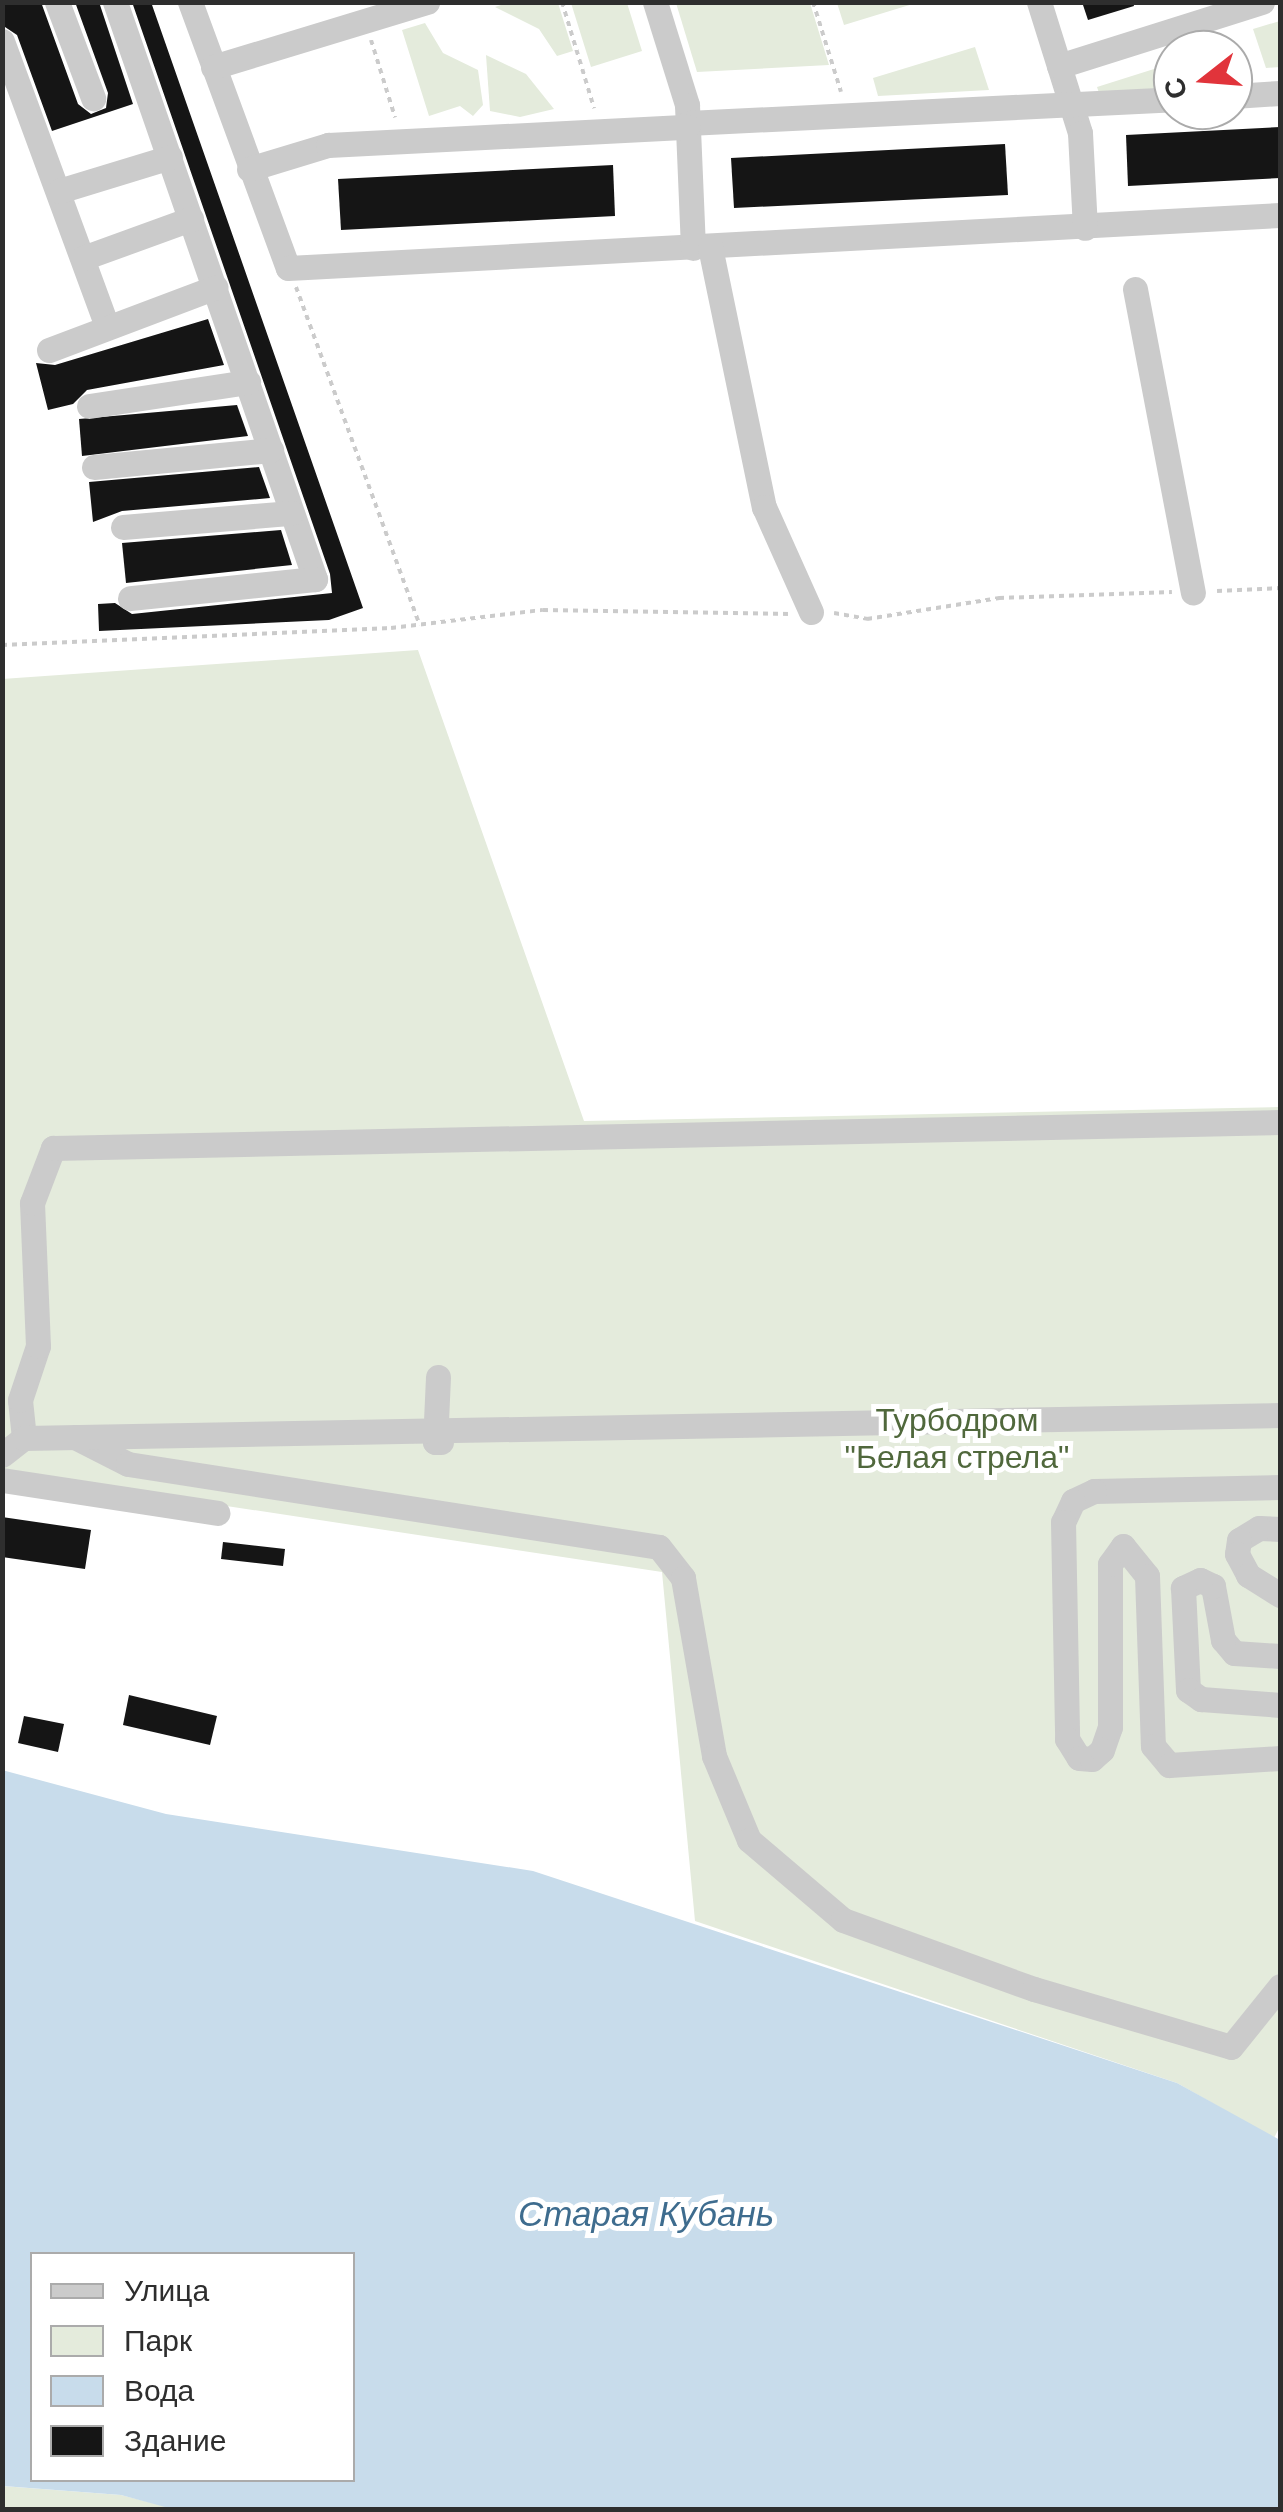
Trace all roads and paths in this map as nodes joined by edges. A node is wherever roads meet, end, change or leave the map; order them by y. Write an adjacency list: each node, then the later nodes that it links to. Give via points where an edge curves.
1 (57, 2): 16 (street)
2 (115, 2): 23 (street)
3 (190, 2): 13 (street)
4 (427, 2): 10 (street)
5 (562, 2): 21 (path, via 594,105)
6 (655, 2): 20 (street)
7 (813, 2): 19 (path)
8 (1039, 2): 12 (street)
9 (1262, 2): 12 (street)
10 (365, 21): 13 (street); 22 (path)
11 (2, 40): 25 (street)
12 (1059, 66): 18 (street)
13 (214, 67): 24 (street)
14 (1280, 94): 15 (street)
15 (1253, 95)
16 (92, 98)
17 (1153, 100): 18 (street)
18 (1071, 104): 19 (street); 28 (street, via 1080,133)
19 (848, 115): 20 (street)
20 (688, 125): 21 (street); 29 (street)
21 (595, 131): 22 (street)
22 (402, 141): 24 (street, via 328,144)
23 (170, 158): 25 (street); 27 (street)
24 (249, 169): 31 (street)
25 (59, 192): 30 (street)
26 (1280, 216): 28 (street)
27 (191, 219): 30 (street); 32 (street)
28 (1085, 228): 29 (street)
29 (702, 247): 31 (street); 45 (street, via 764,507)
30 (82, 258): 34 (street)
31 (288, 268): 46 (path)
32 (216, 287): 34 (street); 36 (street)
33 (1135, 289): 43 (street)
34 (107, 326): 35 (street)
35 (50, 350)
36 (248, 382): 37 (street); 38 (street)
37 (89, 406)
38 (271, 450): 39 (street); 40 (street)
39 (94, 467)
40 (291, 513): 41 (street); 44 (street, via 315,579)
41 (123, 528)
42 (1280, 588): 43 (path)
43 (1192, 592): 45 (path, via 999,598 868,619)
44 (130, 598)
45 (811, 612): 46 (path, via 543,610)
46 (420, 626): 47 (path)
47 (2, 645)
48 (1280, 1122): 52 (street, via 53,1148 32,1203 38,1346 20,1400)
49 (438, 1377): 51 (street)
50 (1280, 1415): 51 (street)
51 (436, 1432): 53 (street)
52 (24, 1438): 53 (street); 54 (street)
53 (75, 1438): 63 (street, via 128,1464 659,1547 683,1578 714,1756 749,1840 843,1920 1034,1989 1231,2047)
54 (2, 1456)
55 (2, 1480): 57 (street)
56 (1280, 1488): 62 (street, via 1094,1491 1073,1501 1063,1522 1067,1739 1079,1758 1092,1759 1102,1750 1110,1727 1110,1564 1123,1546 1147,1576 1153,1746 1169,1765)
57 (217, 1513)
58 (1280, 1530): 59 (street, via 1259,1528 1239,1540 1236,1554 1248,1574)
59 (1280, 1595)
60 (1280, 1656): 61 (street, via 1234,1652 1223,1640 1213,1586 1190,1580 1183,1588 1188,1690 1201,1699)
61 (1280, 1705)
62 (1280, 1758)
63 (1280, 1986)

